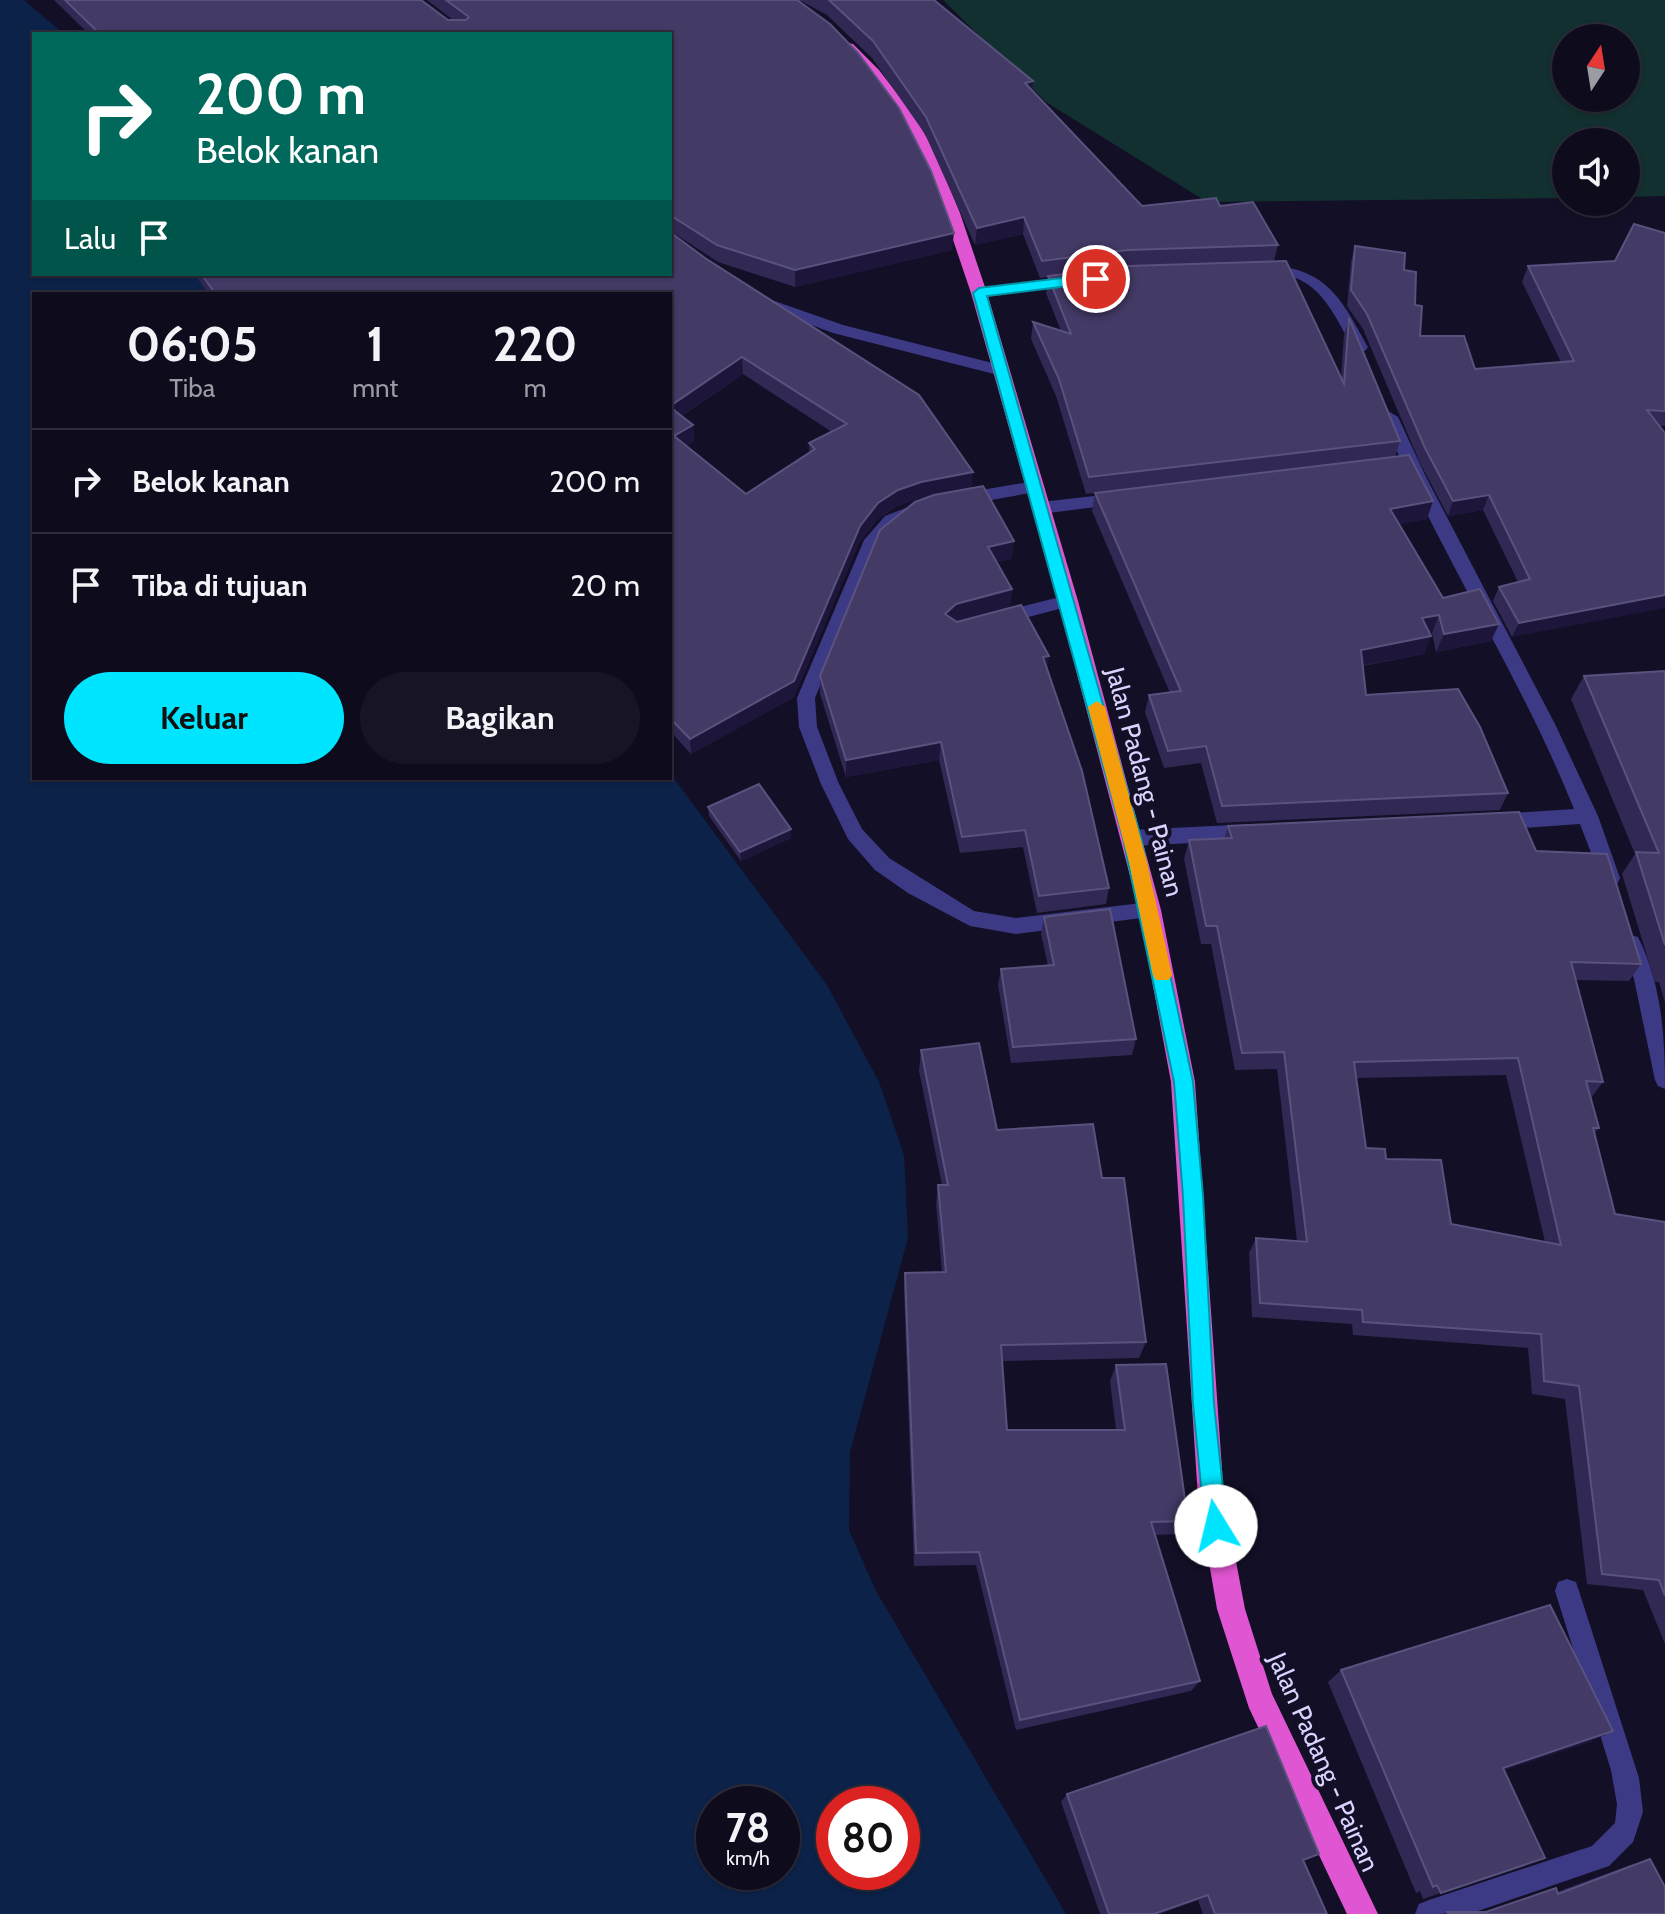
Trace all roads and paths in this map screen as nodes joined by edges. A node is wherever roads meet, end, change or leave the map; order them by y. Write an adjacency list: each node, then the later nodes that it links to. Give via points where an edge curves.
1 (835, 33): 4 (highway, Jalan Padang - Painan, via 874,73 926,150)
2 (1247, 271): 6 (street, via 1296,271 1323,287)
3 (1081, 280): 4 (street)
4 (979, 293): 7 (highway, Jalan Padang - Painan)
5 (748, 295): 7 (street, via 838,329)
6 (1369, 368)
7 (1002, 371): 10 (highway, Jalan Padang - Painan)
8 (1381, 396): 13 (street, via 1401,464 1534,699)
9 (1133, 497): 10 (street)
10 (1038, 498): 11 (highway, Jalan Padang - Painan); 18 (street, via 945,502 905,512 880,531 818,664 806,698 808,727 855,834 882,864 945,906 970,918 1016,926)
11 (1068, 601): 12 (street); 16 (highway, Jalan Padang - Painan)
12 (983, 623)
13 (1589, 816): 14 (street); 17 (street)
14 (1484, 822)
15 (1270, 831): 16 (street)
16 (1132, 838): 18 (highway, Jalan Padang - Painan)
17 (1614, 890)
18 (1150, 910): 22 (highway, Jalan Padang - Painan, via 1183,1082 1211,1498 1231,1609 1259,1698)
19 (1624, 920): 20 (street, via 1644,979)
20 (1665, 1080)
21 (1567, 1591): 23 (street, via 1625,1772 1630,1812 1625,1830 1617,1845 1600,1857)
22 (1363, 1914)
23 (1429, 1914)

